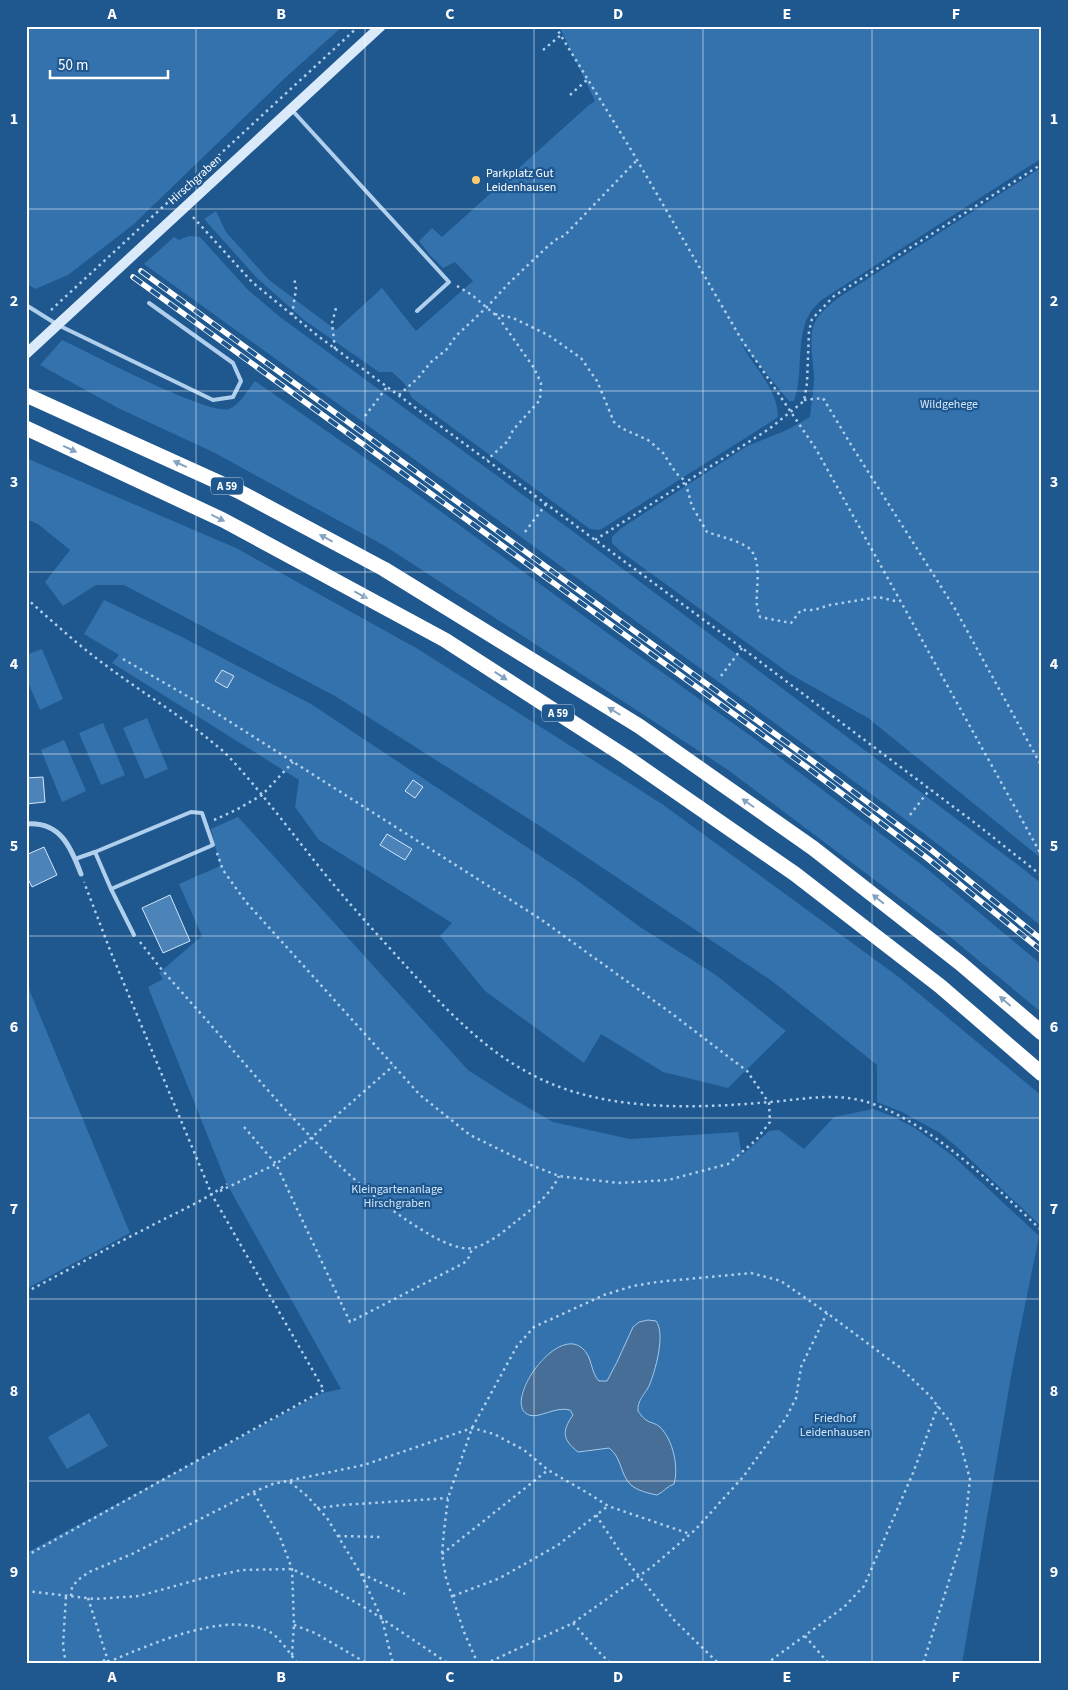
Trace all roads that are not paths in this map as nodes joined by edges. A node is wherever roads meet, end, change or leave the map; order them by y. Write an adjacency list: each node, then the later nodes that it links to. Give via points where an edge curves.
1 (381, 26): 2 (street, Hirschgraben)
2 (291, 109): 5 (lane, via 449,282); 6 (street, Hirschgraben)
3 (148, 303): 6 (lane, via 233,363 241,381 233,397 213,400)
4 (26, 305): 6 (lane)
5 (417, 311)
6 (58, 325): 7 (street, Hirschgraben)
7 (30, 350)
8 (26, 388): 10 (highway, A 59)
9 (26, 395): 10 (highway, A 59)
10 (66, 412): 18 (highway, A 59, one-way to 10, via 960,963 813,848 639,726 384,569 238,491)
11 (26, 428): 19 (highway, A 59, one-way to 19, via 223,520 453,645 626,757 795,874 940,986)
12 (26, 824): 14 (street, via 46,825 59,833)
13 (95, 852): 14 (lane); 16 (lane); 16 (lane, via 191,812 202,813 213,845)
14 (75, 859): 15 (street)
15 (81, 874)
16 (111, 889): 17 (lane)
17 (134, 935)
18 (1042, 1033)
19 (1042, 1074)

